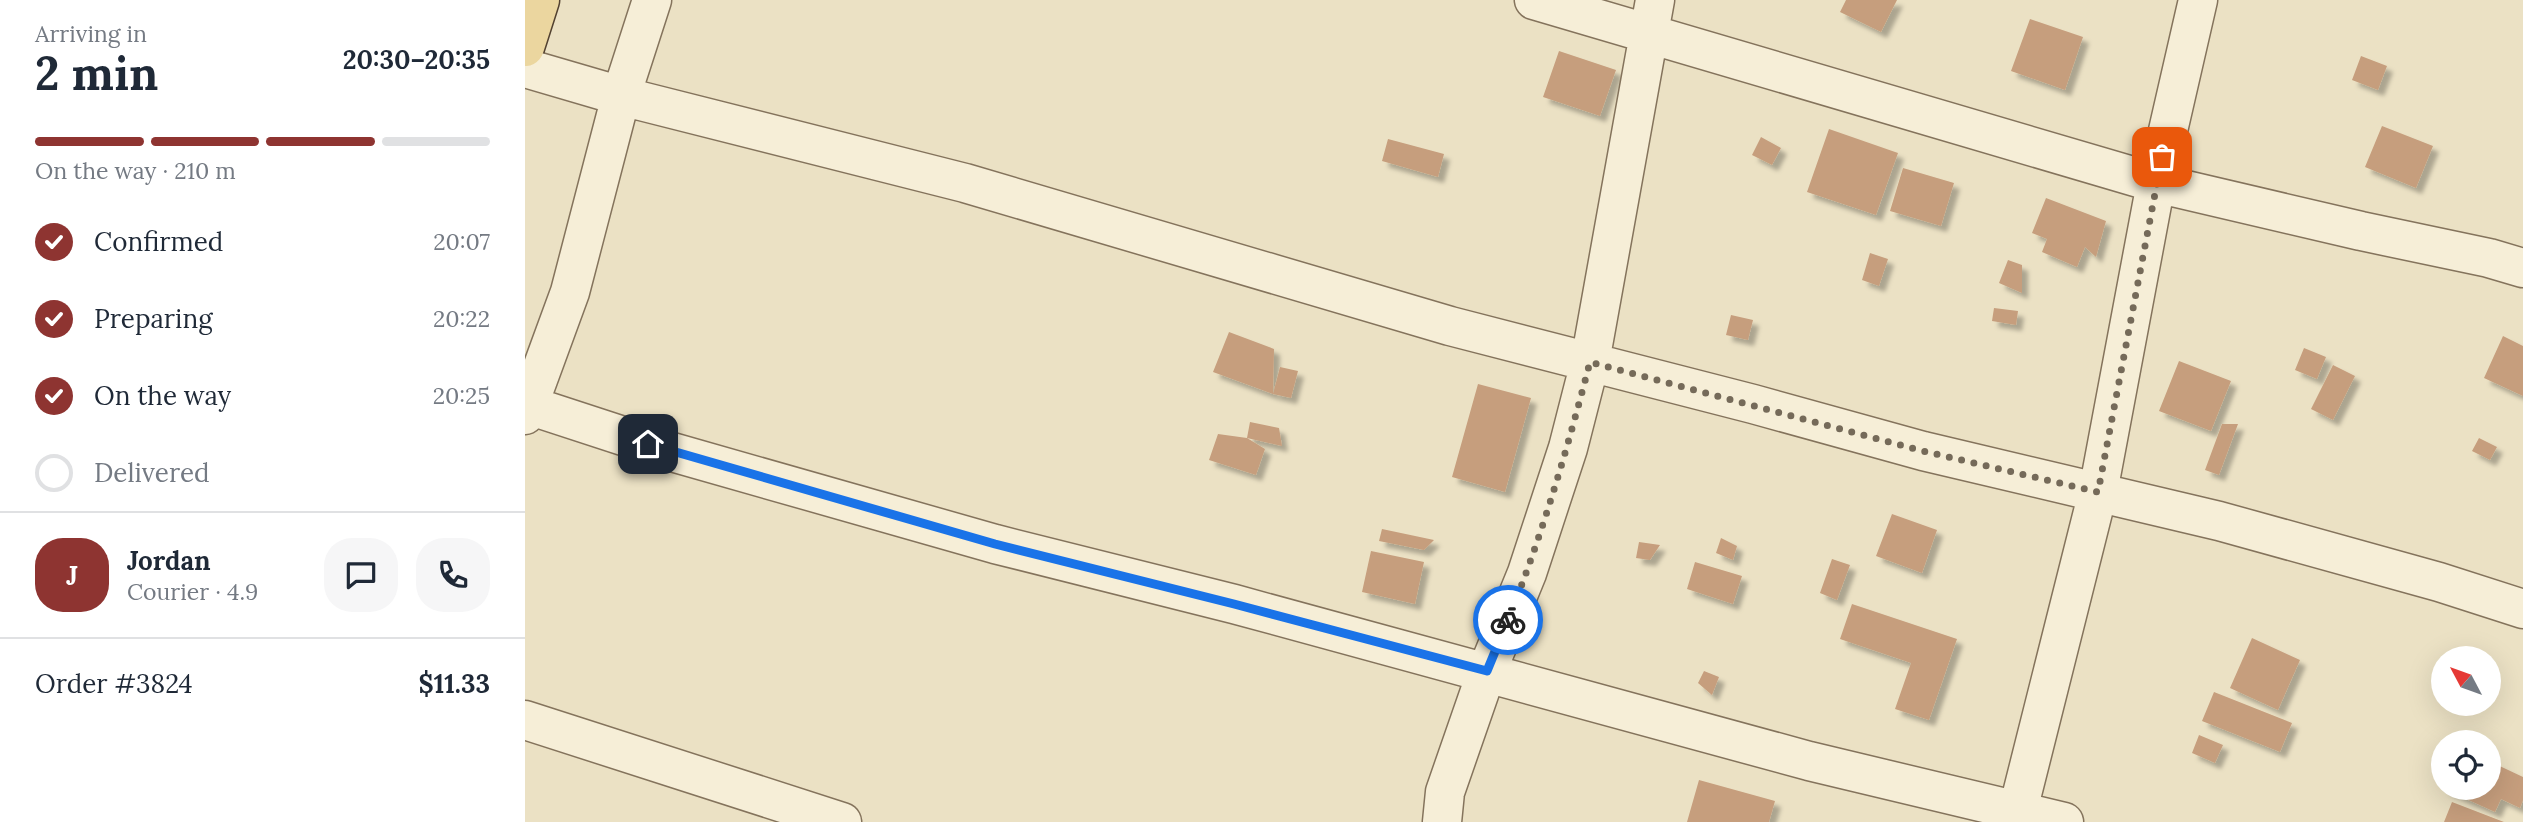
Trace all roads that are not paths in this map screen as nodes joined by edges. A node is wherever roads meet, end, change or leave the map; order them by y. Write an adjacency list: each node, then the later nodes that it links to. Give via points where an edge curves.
1 (540, 0): 6 (main road)
2 (652, 0): 8 (street)
3 (1534, 0): 5 (street)
4 (2198, 0): 9 (street)
5 (1652, 16): 9 (street); 11 (street)
6 (525, 47)
7 (525, 68): 8 (street)
8 (621, 96): 11 (street, via 965,183 1450,326); 12 (street, via 570,292)
9 (2156, 183): 10 (street); 13 (street)
10 (2523, 268)
11 (1590, 362): 13 (street, via 1923,451); 15 (street, via 1531,560)
12 (526, 408): 15 (street, via 995,544)
13 (2098, 492): 14 (street, via 2335,553); 17 (street)
14 (2523, 609)
15 (1487, 671): 17 (street, via 1625,713); 19 (street, via 1445,792)
16 (525, 720): 18 (street)
17 (2016, 816): 20 (street)
18 (842, 822)
19 (1443, 822)
20 (2064, 822)

